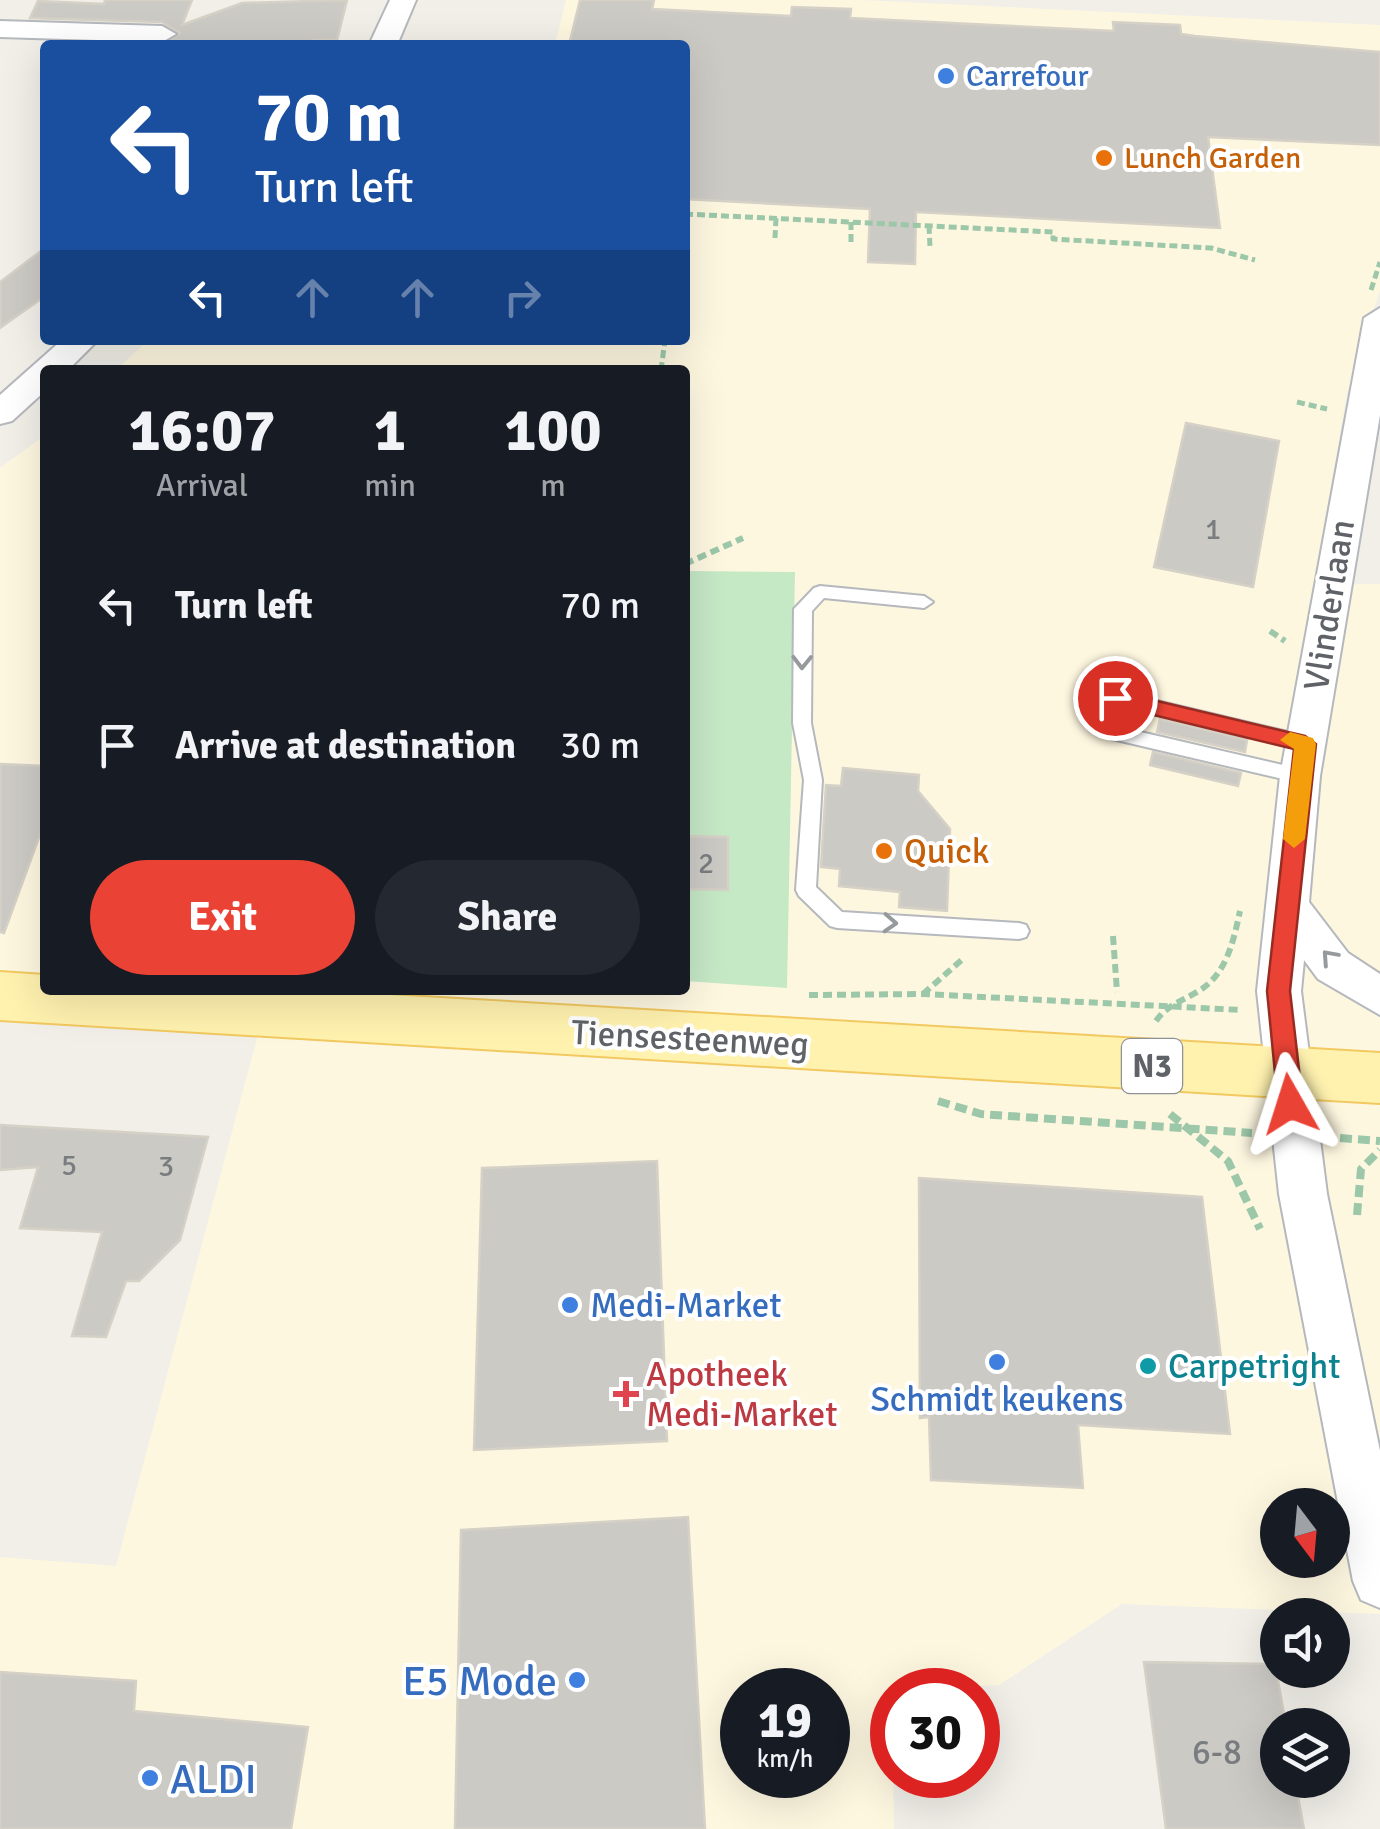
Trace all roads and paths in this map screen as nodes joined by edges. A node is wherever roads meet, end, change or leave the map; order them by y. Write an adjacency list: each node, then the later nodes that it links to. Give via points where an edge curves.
1 (403, 0): 4 (street)
2 (0, 30): 3 (street)
3 (162, 34)
4 (384, 40)
5 (690, 214): 6 (path)
6 (776, 218): 7 (path); 9 (path)
7 (851, 222): 8 (path); 11 (path)
8 (929, 226): 10 (path, via 1052,232 1053,238); 12 (path)
9 (775, 238)
10 (1082, 240): 13 (path); 14 (path, via 1211,248)
11 (851, 242)
12 (930, 247)
13 (1082, 254)
14 (1255, 260)
15 (1380, 262): 16 (path)
16 (1373, 281)
17 (1380, 318): 29 (street, Vlinderlaan)
18 (77, 345): 19 (street)
19 (55, 365)
20 (40, 378): 23 (street)
21 (1298, 402): 22 (path)
22 (1333, 410)
23 (0, 413)
24 (743, 538): 25 (path)
25 (690, 562)
26 (924, 602): 31 (lane, one-way to 31, via 820,592 803,609 802,723 813,780 806,890 837,920)
27 (1115, 698): 29 (lane)
28 (1119, 734): 29 (lane)
29 (1302, 760): 30 (street, Vlinderlaan)
30 (1288, 907): 38 (street, one-way to 30, via 1334,966); 40 (street, Vlinderlaan, via 1279,991)
31 (982, 929): 32 (lane); 36 (path, via 982,942)
32 (1018, 931)
33 (1113, 936): 35 (path)
34 (1230, 956): 39 (path, via 1207,986 1164,1007)
35 (1116, 992)
36 (923, 994)
37 (0, 996): 40 (main road, Tiensesteenweg / N3)
38 (1380, 996)
39 (1149, 1032)
40 (1287, 1073): 41 (main road, Tiensesteenweg / N3); 51 (street, Vlinderlaan, via 1326,1325)
41 (1380, 1078)
42 (926, 1097): 44 (path, via 981,1114)
43 (1165, 1110): 44 (path)
44 (1190, 1129): 45 (path); 49 (path, via 1226,1153)
45 (1223, 1131)
46 (1352, 1139): 47 (path)
47 (1380, 1141)
48 (1380, 1150): 50 (path, via 1368,1155)
49 (1240, 1173)
50 (1356, 1181)
51 (1380, 1580)

